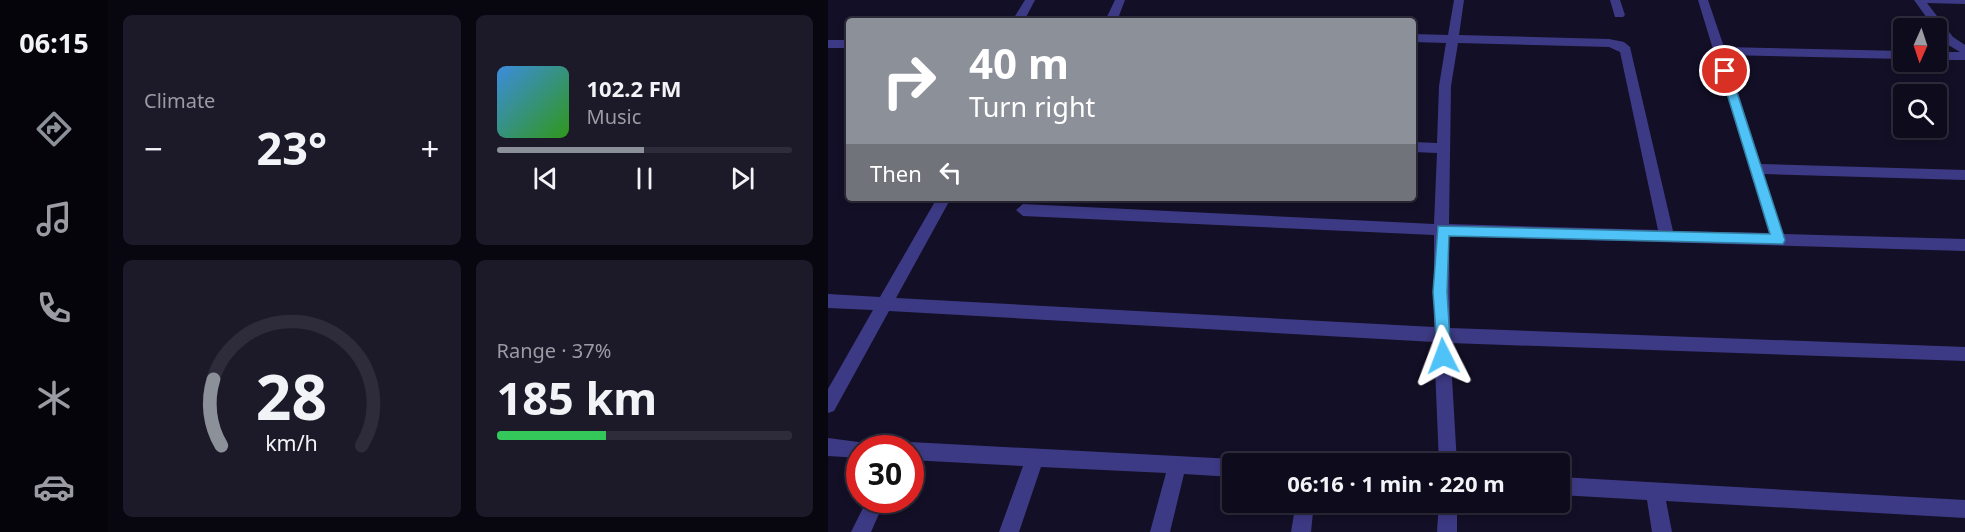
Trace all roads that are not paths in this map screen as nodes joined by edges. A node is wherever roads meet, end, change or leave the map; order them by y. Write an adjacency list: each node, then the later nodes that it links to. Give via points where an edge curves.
1 (1030, 0): 10 (street)
2 (1120, 0): 11 (street)
3 (1459, 0): 13 (street)
4 (1615, 0): 9 (street)
5 (1703, 0): 17 (street)
6 (1919, 0): 16 (street, via 1949,40)
7 (1929, 0): 8 (street)
8 (1965, 1)
9 (1619, 15)
10 (1019, 18)
11 (1112, 18)
12 (1416, 38): 13 (street)
13 (1452, 38): 22 (street, via 1445,86); 29 (street, via 1609,43 1626,50)
14 (828, 44): 15 (street)
15 (846, 45)
16 (1965, 50)
17 (1719, 51): 18 (street); 23 (street)
18 (1893, 55)
19 (1947, 56): 20 (street)
20 (1965, 56)
21 (1416, 147): 22 (street)
22 (1444, 148): 28 (street)
23 (1757, 169): 24 (street); 30 (street)
24 (1965, 175)
25 (942, 201): 33 (street)
26 (1067, 205): 27 (street); 28 (street)
27 (1023, 210)
28 (1443, 230): 29 (street); 34 (street)
29 (1667, 237): 30 (street)
30 (1778, 240): 31 (street)
31 (1965, 246)
32 (828, 301): 33 (street)
33 (885, 306): 34 (street); 36 (street)
34 (1442, 335): 35 (street); 40 (street)
35 (1965, 354)
36 (828, 405)
37 (828, 447): 38 (street)
38 (846, 448)
39 (924, 452): 41 (street)
40 (1447, 453)
41 (1035, 457): 42 (street); 51 (street)
42 (1177, 465): 43 (street); 52 (street)
43 (1222, 467)
44 (1570, 487): 45 (street)
45 (1655, 492): 46 (street); 55 (street)
46 (1965, 509)
47 (870, 513): 50 (street)
48 (1304, 513): 53 (street)
49 (1448, 513): 54 (street)
50 (861, 532)
51 (1009, 532)
52 (1160, 532)
53 (1301, 532)
54 (1447, 532)
55 (1662, 532)

